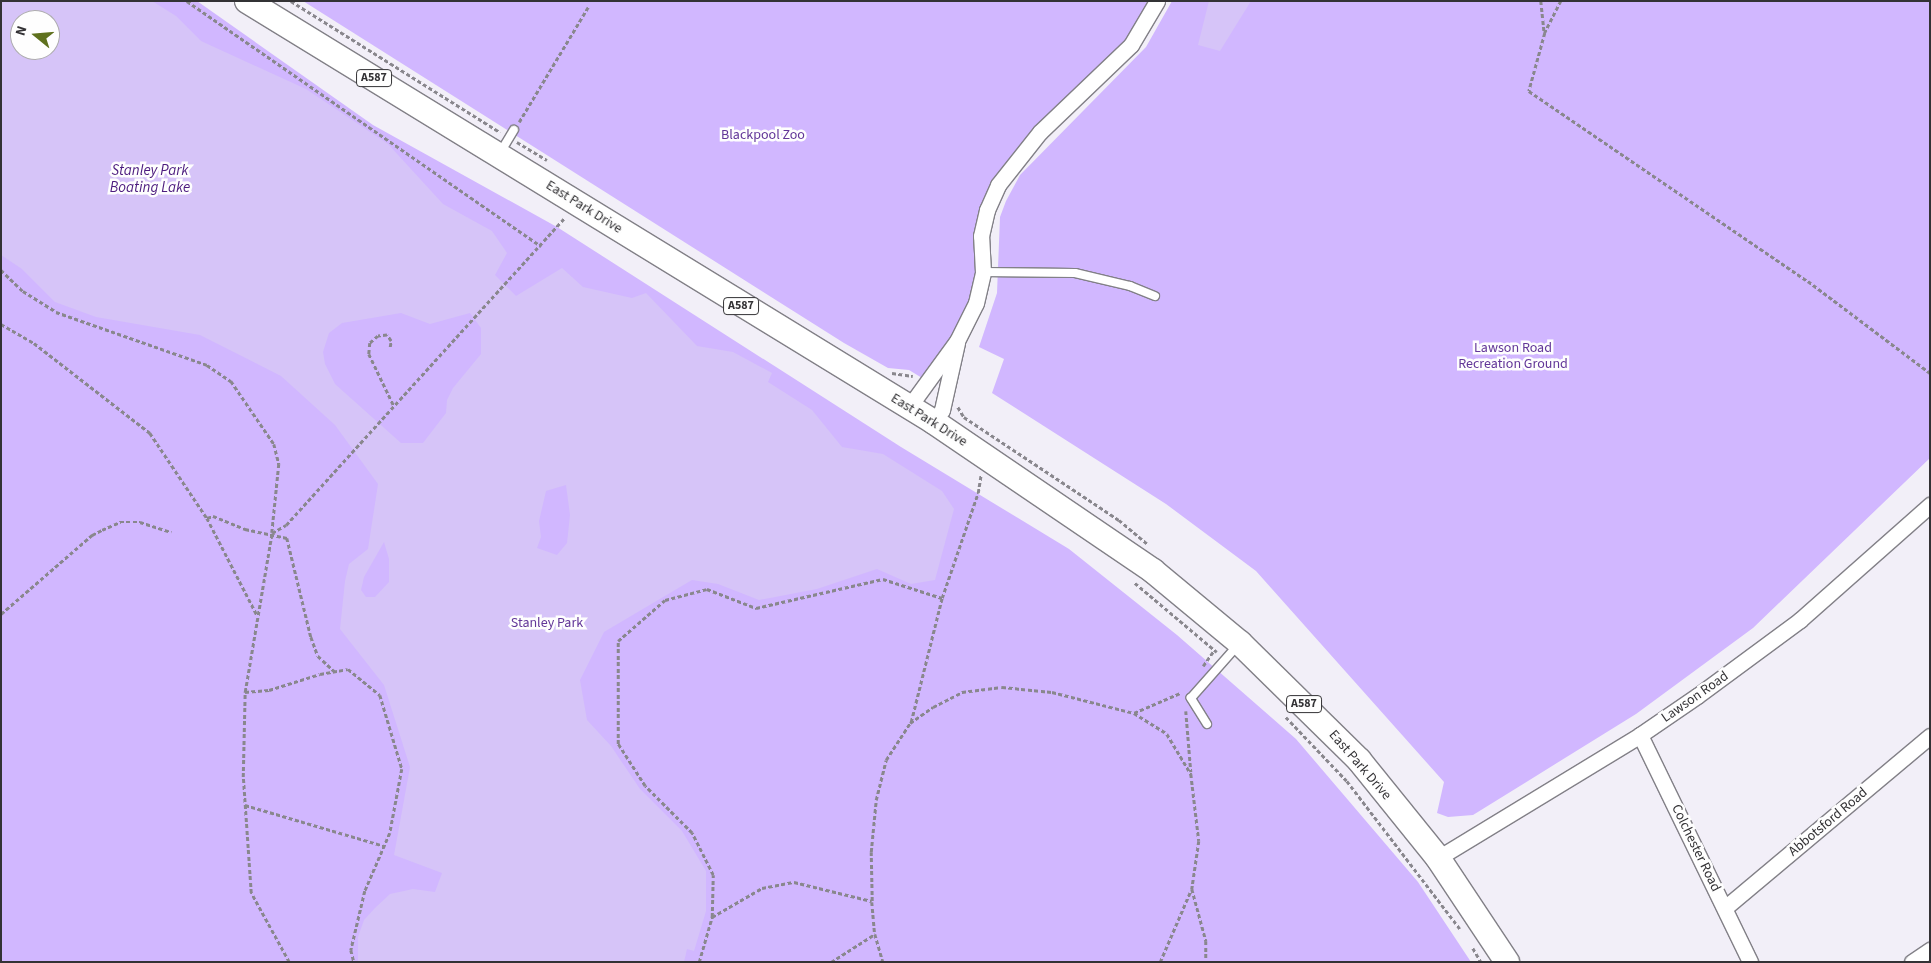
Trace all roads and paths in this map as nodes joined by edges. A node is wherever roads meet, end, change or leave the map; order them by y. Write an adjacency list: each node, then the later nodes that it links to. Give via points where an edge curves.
1 (187, 1): 13 (path)
2 (247, 1): 10 (main road, East Park Drive / A587)
3 (291, 1): 10 (path)
4 (1157, 1): 15 (street, via 1131,45 1040,132 998,185 986,210 981,236)
5 (1542, 1): 8 (path)
6 (1561, 1): 8 (path)
7 (588, 8): 9 (path)
8 (1544, 33): 20 (path, via 1529,91 1808,281)
9 (514, 130): 10 (lane)
10 (505, 143): 11 (path); 12 (main road, East Park Drive / A587)
11 (541, 157)
12 (571, 208): 13 (path); 23 (main road, East Park Drive / A587)
13 (541, 246): 22 (path)
14 (1, 270): 29 (path, via 23,291 56,312 207,365 231,381 274,444 279,464)
15 (983, 272): 16 (lane, via 1075,272); 18 (street, via 976,303)
16 (1155, 296)
17 (1, 324): 27 (path, via 34,343 150,433)
18 (957, 342): 23 (street); 24 (street, via 942,410)
19 (390, 347): 22 (path, via 392,341 387,335 378,336 370,343 369,354)
20 (1930, 373)
21 (956, 403): 30 (path, East Park Drive, via 964,417)
22 (394, 406): 29 (path, via 286,525)
23 (909, 407): 24 (main road, East Park Drive / A587)
24 (934, 422): 35 (main road, East Park Drive / A587, via 1136,558)
25 (980, 479): 32 (path)
26 (1927, 515): 43 (street, Lawson Road, via 1800,620)
27 (207, 518): 29 (path, via 213,516 245,529); 34 (path)
28 (171, 532): 33 (path, via 140,522 120,522 102,530 92,535)
29 (272, 533): 34 (path); 37 (path, via 287,538 311,637 318,656)
30 (1149, 543)
31 (1131, 580): 36 (path)
32 (942, 598): 41 (path); 52 (path, via 883,579 756,608 707,589 665,600 618,641 618,744 645,786 692,833 713,875)
33 (1, 614)
34 (258, 616): 38 (path)
35 (1240, 643): 42 (lane, via 1191,698); 48 (main road, East Park Drive / A587, via 1358,760)
36 (1219, 654)
37 (336, 672): 38 (path, via 269,690); 47 (path, via 348,670 380,695 402,769)
38 (245, 692): 46 (path)
39 (1280, 711): 54 (path, East Park Drive, via 1347,781)
40 (1134, 713): 41 (path, via 1052,692 1002,687 962,692); 45 (path, via 1167,734); 45 (path, via 1184,691)
41 (910, 723): 50 (path, via 886,760 876,800 871,852)
42 (1207, 724)
43 (1640, 735): 48 (street, Lawson Road); 51 (street, Colchester Road)
44 (1930, 736): 51 (street, Abbotsford Road)
45 (1191, 774): 49 (path, via 1199,841)
46 (245, 805): 47 (path); 57 (path, via 252,893)
47 (384, 846): 58 (path, via 365,891 352,950)
48 (1438, 858): 65 (main road, East Park Drive / A587)
49 (1192, 889): 62 (path); 63 (path, via 1206,941)
50 (872, 901): 52 (path, via 794,882 762,888); 53 (path)
51 (1726, 908): 66 (street, Colchester Road)
52 (712, 917): 59 (path)
53 (875, 934): 60 (path); 61 (path)
54 (1464, 935)
55 (1469, 941): 64 (path)
56 (1929, 952): 67 (street)
57 (289, 962)
58 (354, 962)
59 (699, 962)
60 (831, 962)
61 (883, 962)
62 (1160, 962)
63 (1206, 962)
64 (1482, 962)
65 (1507, 962)
66 (1750, 962)
67 (1912, 962)

